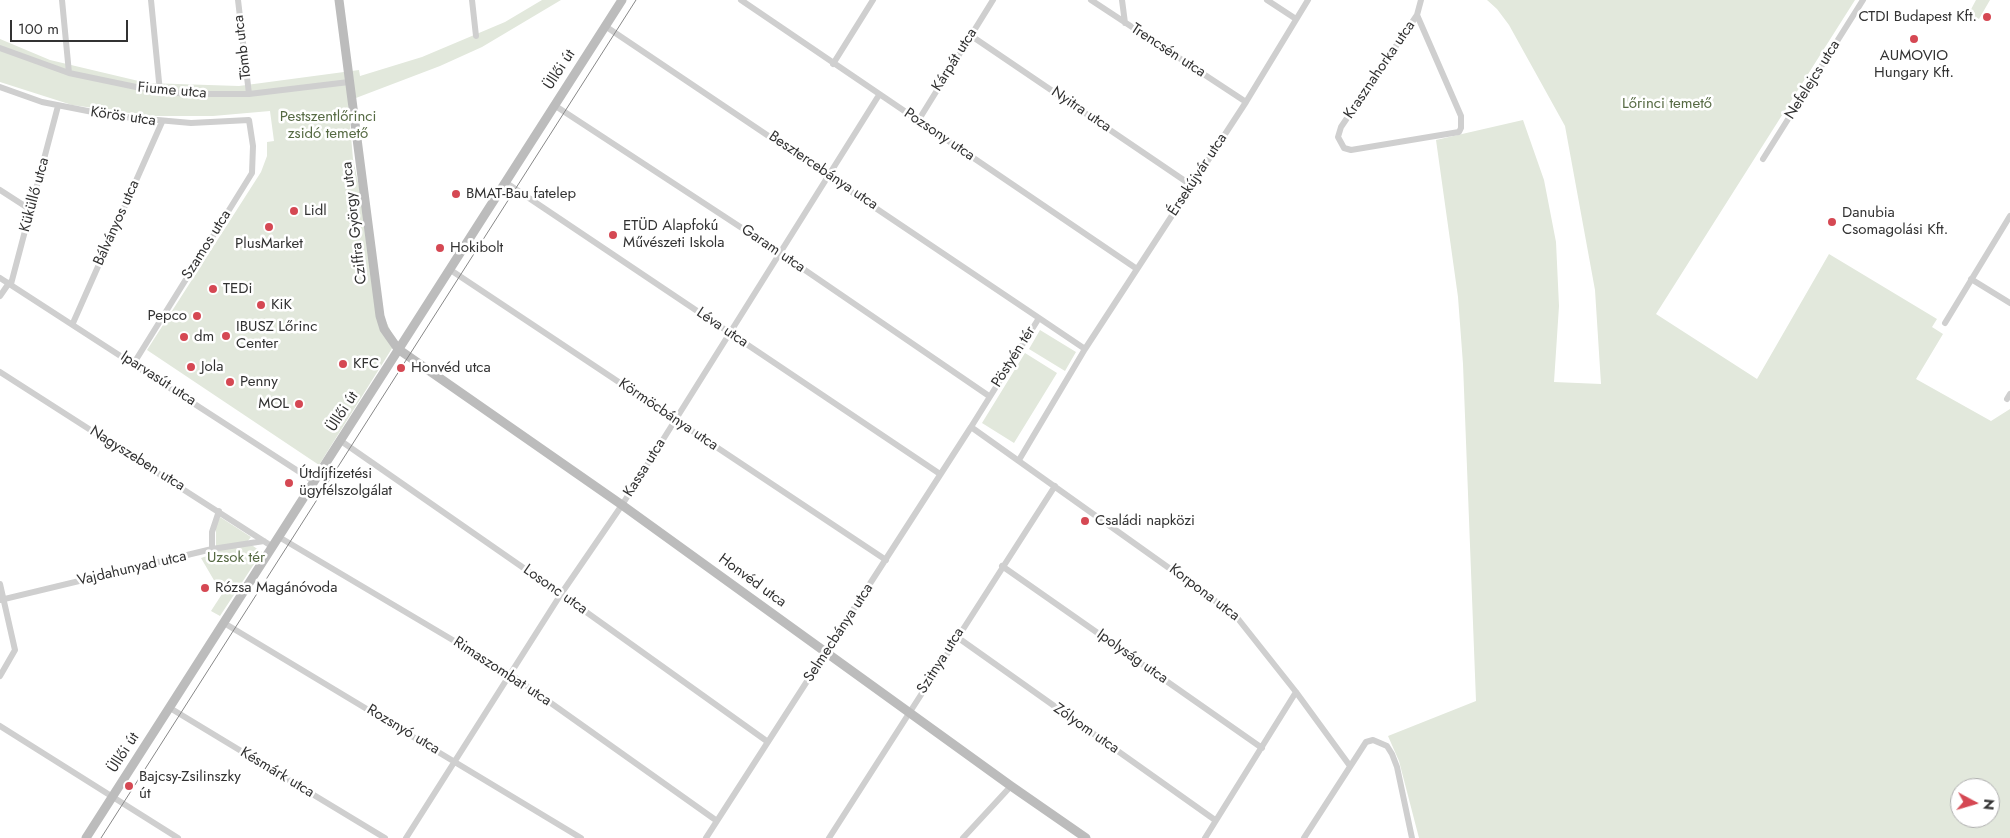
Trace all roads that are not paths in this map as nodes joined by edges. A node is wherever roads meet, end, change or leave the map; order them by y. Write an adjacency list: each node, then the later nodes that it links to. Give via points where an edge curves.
1 (62, 0): 25 (street)
2 (151, 0): 28 (street)
3 (238, 0): 29 (street, Tömb utca)
4 (339, 0): 26 (street, Cziffra György utca)
5 (472, 0): 22 (street)
6 (622, 0): 20 (street, Üllői út)
7 (741, 0): 16 (street, Pozsony utca)
8 (873, 0): 24 (street)
9 (993, 0): 21 (street, Kárpát utca)
10 (1091, 0): 19 (street, Trencsén utca)
11 (1122, 0): 19 (street)
12 (1267, 0): 18 (street)
13 (1308, 0): 18 (street, Érsekújvár utca)
14 (1421, 0): 17 (street)
15 (1863, 0): 37 (street, Nefelejcs utca)
16 (749, 2): 24 (street, Pozsony utca)
17 (1417, 15): 17 (street, Krasznahorka utca, via 1341,127 1338,138 1344,148 1351,150 1459,132 1462,128 1461,116)
18 (1296, 20): 31 (street, Érsekújvár utca)
19 (1125, 23): 31 (street, Trencsén utca)
20 (605, 26): 32 (street, Üllői út); 38 (street, Besztercebánya utca)
21 (970, 35): 35 (street, Kárpát utca); 40 (street, Nyitra utca)
22 (476, 36)
23 (0, 48): 25 (street, Fiume utca)
24 (832, 64): 30 (street, Pozsony utca)
25 (68, 73): 28 (street, Fiume utca)
26 (349, 82): 29 (street, Fiume utca); 56 (street, Cziffra György utca, via 380,316 384,329)
27 (0, 87): 33 (street, Körös utca)
28 (160, 92): 29 (street, Fiume utca)
29 (249, 94)
30 (879, 95): 35 (street, Pozsony utca); 38 (street, Kassa utca)
31 (1246, 102): 40 (street, Érsekújvár utca)
32 (554, 105): 39 (street, Üllői út); 44 (street, Garam utca)
33 (58, 106): 36 (street, Körös utca); 42 (street, Küküllő utca)
34 (249, 120): 36 (street, Körös utca); 58 (street, Szamos utca, via 254,146 252,173)
35 (918, 121): 46 (street, Pozsony utca)
36 (162, 122): 54 (street, Bálványos utca)
37 (1763, 159)
38 (830, 176): 44 (street, Kassa utca); 52 (street, Besztercebánya utca)
39 (505, 182): 45 (street, Üllői út); 55 (street, Léva utca)
40 (1191, 185): 46 (street, Érsekújvár utca)
41 (0, 190): 42 (street)
42 (31, 210): 49 (street, Küküllő utca)
43 (2010, 216): 48 (street)
44 (780, 253): 55 (street, Kassa utca); 60 (street, Garam utca)
45 (449, 269): 56 (street, Üllői út); 61 (street, Körmöcbánya utca)
46 (1137, 269): 57 (street, Érsekújvár utca)
47 (0, 278): 49 (street, Iparvasút utca)
48 (1971, 280): 51 (street); 53 (street)
49 (10, 284): 50 (street, Küküllő utca); 54 (street, Iparvasút utca)
50 (0, 296)
51 (2010, 303)
52 (1039, 318): 57 (street, Pöstyén tér); 60 (street, Pöstyén tér)
53 (1945, 322)
54 (73, 323): 58 (street, Iparvasút utca)
55 (730, 333): 61 (street, Kassa utca); 65 (street, Léva utca)
56 (398, 349): 63 (street, Üllői út); 68 (street, Honvéd utca)
57 (1086, 349): 64 (street)
58 (134, 363): 66 (street, Iparvasút utca)
59 (0, 372): 69 (street, Nagyszeben utca)
60 (989, 396): 62 (street, Pöstyén tér)
61 (674, 419): 68 (street, Kassa utca); 74 (street, Körmöcbánya utca)
62 (971, 427): 64 (street); 65 (street, Selmecbánya utca)
63 (341, 441): 66 (street, Üllői út); 77 (street, Losonc utca)
64 (1019, 460): 67 (street, Korpona utca)
65 (940, 474): 74 (street, Selmecbánya utca)
66 (315, 482): 70 (street, Üllői út)
67 (1055, 486): 75 (street, Szitnya utca); 84 (street, Korpona utca, via 1224,605 1243,623)
68 (622, 504): 77 (street, Kassa utca); 81 (street, Honvéd utca)
69 (219, 511): 71 (street, Nagyszeben utca); 73 (street, via 212,532)
70 (279, 537): 72 (street, Üllői út); 82 (street, Rimaszombat utca)
71 (264, 541): 72 (street, Nagyszeben utca); 73 (street, Vajdahunyad utca)
72 (273, 547): 79 (street, Üllői út)
73 (212, 550): 78 (street, Vajdahunyad utca)
74 (886, 560): 81 (street, Selmecbánya utca)
75 (1002, 566): 80 (street, Szitnya utca); 89 (street, Ipolyság utca)
76 (0, 584): 78 (street)
77 (561, 594): 82 (street, Kassa utca); 88 (street, Losonc utca)
78 (2, 600): 83 (street, via 15,650)
79 (224, 623): 85 (street, Üllői út); 90 (street, Rozsnyó utca)
80 (957, 637): 86 (street, Szitnya utca); 94 (street, Zólyom utca)
81 (826, 652): 86 (street, Honvéd utca); 88 (street, Selmecbánya utca)
82 (510, 674): 90 (street, Kassa utca); 95 (street, Rimaszombat utca)
83 (0, 676)
84 (1296, 692): 89 (street); 91 (street, Korpona utca)
85 (170, 708): 93 (street, Üllői út); 98 (street, Késmárk utca)
86 (909, 712): 92 (street, Honvéd utca); 102 (street, Szitnya utca)
87 (0, 726): 93 (street)
88 (768, 742): 95 (street, Selmecbánya utca)
89 (1262, 748): 94 (street)
90 (456, 761): 99 (street, Kassa utca); 100 (street, Rozsnyó utca)
91 (1350, 766): 106 (street); 107 (street, via 1366,742 1373,740 1387,746 1397,767)
92 (1011, 786): 103 (street); 104 (street, Honvéd utca)
93 (112, 797): 96 (street, Üllői út); 97 (street)
94 (1216, 820): 105 (street)
95 (717, 821): 101 (street, Selmecbánya utca)
96 (86, 838)
97 (178, 838)
98 (385, 838)
99 (406, 838)
100 (581, 838)
101 (706, 838)
102 (830, 838)
103 (963, 838)
104 (1086, 838)
105 (1205, 838)
106 (1304, 838)
107 (1412, 838)

